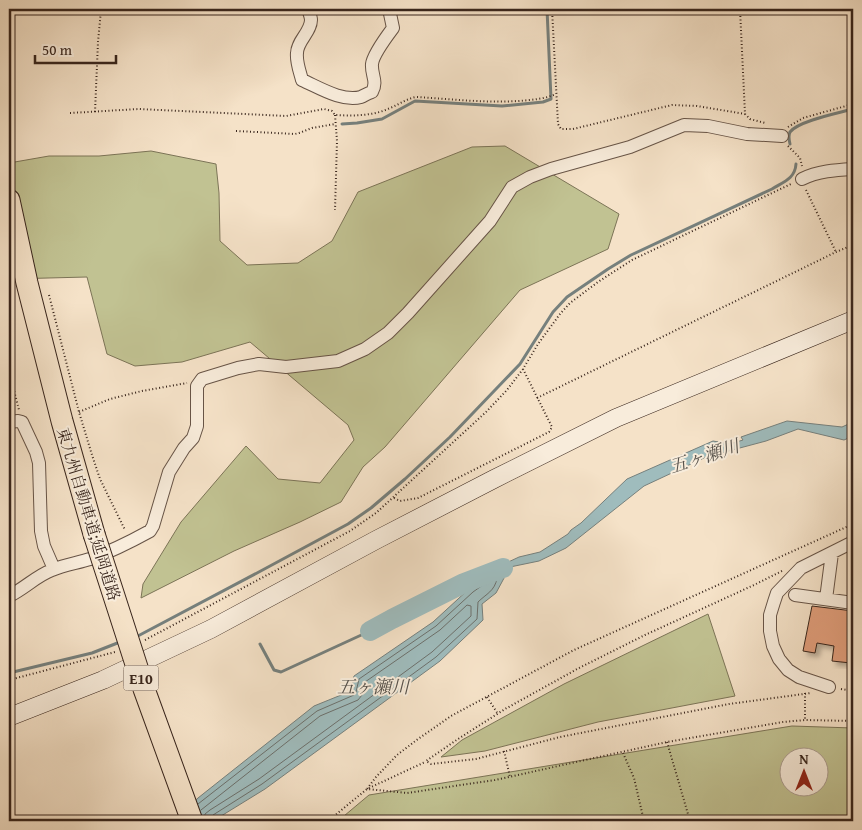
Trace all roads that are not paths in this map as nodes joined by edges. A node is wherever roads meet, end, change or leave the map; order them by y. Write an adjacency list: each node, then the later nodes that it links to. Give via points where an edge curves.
1 (308, 9): 2 (street, via 311,21 297,52 302,80 347,98 372,92 375,86 372,63 393,28)
2 (389, 9)
3 (784, 132): 13 (street, via 747,134 684,125 630,147 551,169 512,187 490,221 408,313 365,349 338,362 286,366 259,364 202,379 197,386 197,426 193,438 169,472 150,531 88,560)
4 (853, 169): 5 (street)
5 (802, 179)
6 (9, 200): 8 (highway, 東九州自動車道;延岡道路 / E10)
7 (9, 219): 8 (highway)
8 (27, 284): 20 (highway, 東九州自動車道;延岡道路 / E10, bridge, via 94,534 144,689)
9 (853, 320): 19 (street, via 616,418 376,540 211,629 103,680)
10 (9, 422): 13 (street, via 22,422 36,452 41,531)
11 (853, 542): 12 (street)
12 (832, 553): 16 (street); 18 (street, via 800,568 777,593 770,615 770,631 773,646 788,670)
13 (54, 569): 15 (street)
14 (795, 595): 16 (street)
15 (9, 596)
16 (826, 599): 17 (street)
17 (853, 604)
18 (833, 689)
19 (10, 715)
20 (192, 821)

